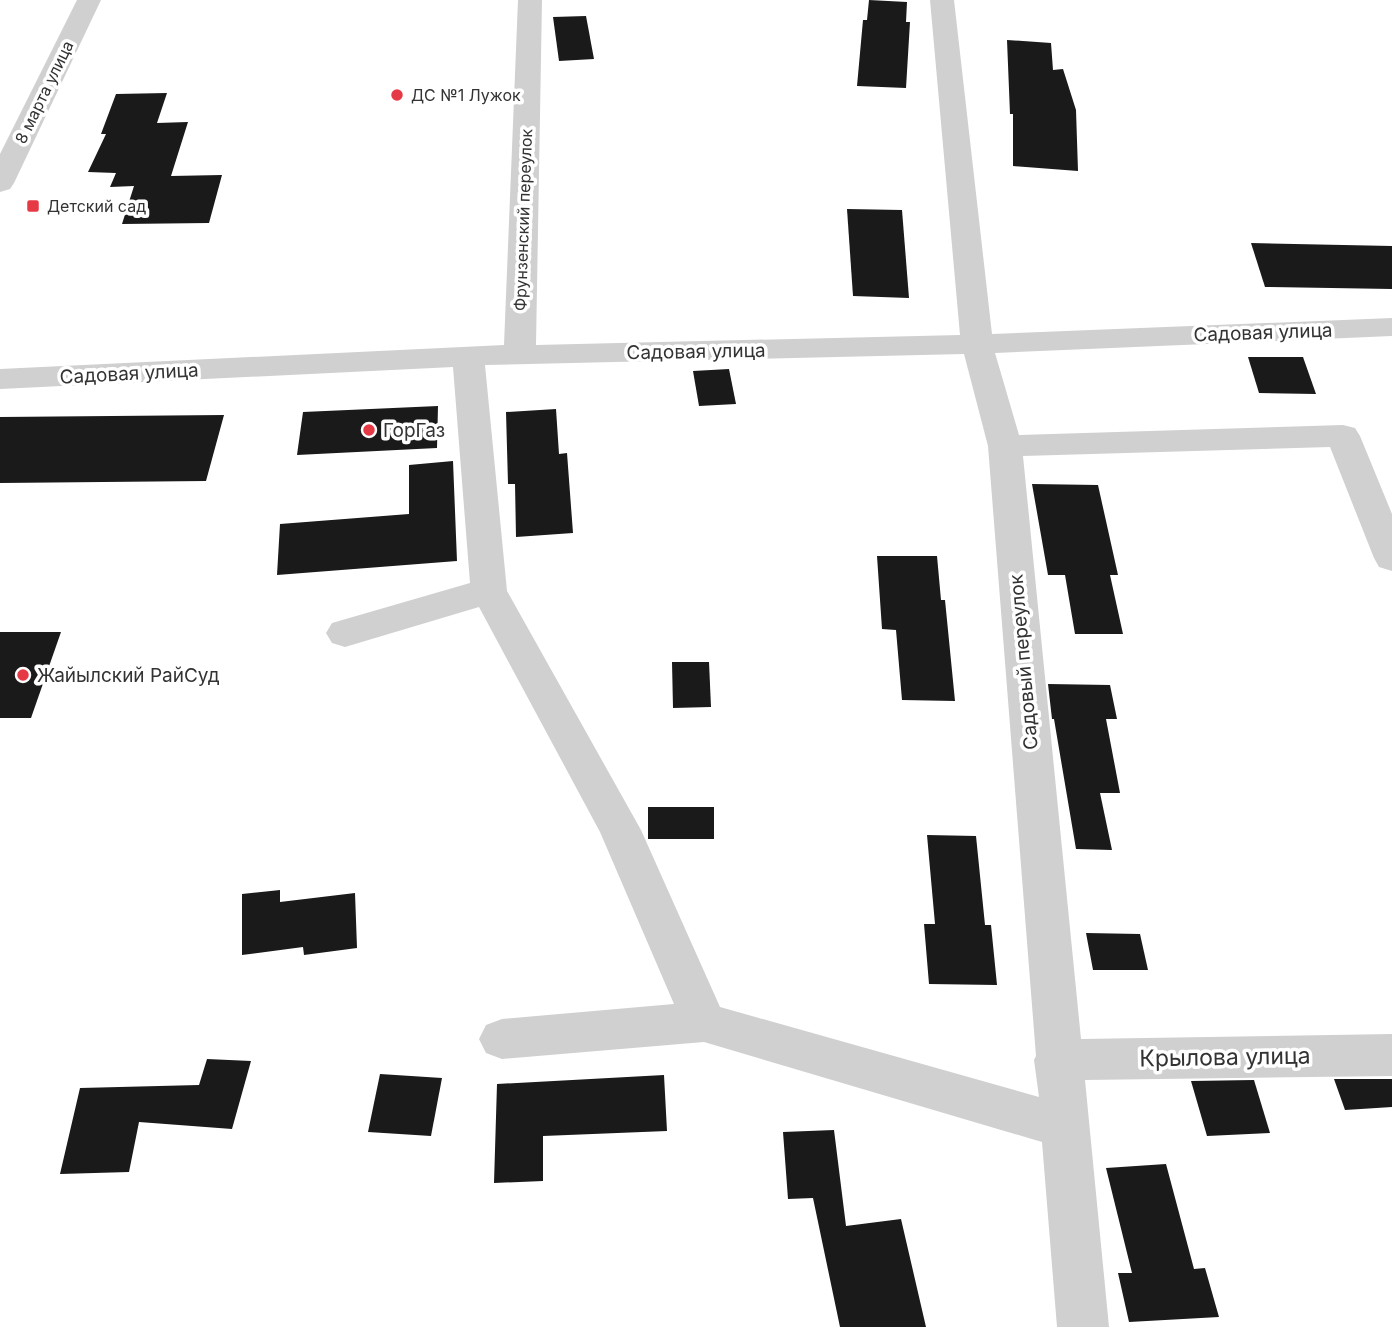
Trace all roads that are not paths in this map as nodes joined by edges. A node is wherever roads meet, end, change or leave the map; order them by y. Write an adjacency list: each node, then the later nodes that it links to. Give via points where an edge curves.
1 (89, 0): 4 (street, 8 марта улица)
2 (530, 0): 7 (street, Фрунзенский переулок)
3 (942, 0): 6 (street, Садовый переулок)
4 (0, 183)
5 (1392, 327): 6 (street, Садовая улица)
6 (977, 344): 7 (street, Садовая улица); 10 (street, Садовый переулок)
7 (520, 355): 8 (street, Садовая улица)
8 (468, 356): 9 (street, Садовая улица); 12 (street)
9 (0, 379)
10 (1005, 446): 11 (street, via 1343,436); 17 (street, Садовый переулок)
11 (1392, 558)
12 (489, 591): 13 (street); 14 (street, via 620,830)
13 (345, 633)
14 (704, 1022): 15 (street); 18 (street)
15 (502, 1039)
16 (1392, 1055): 17 (street, Крылова улица)
17 (1057, 1060): 18 (street, Садовый переулок)
18 (1064, 1126): 19 (street, Садовый переулок)
19 (1083, 1327)

